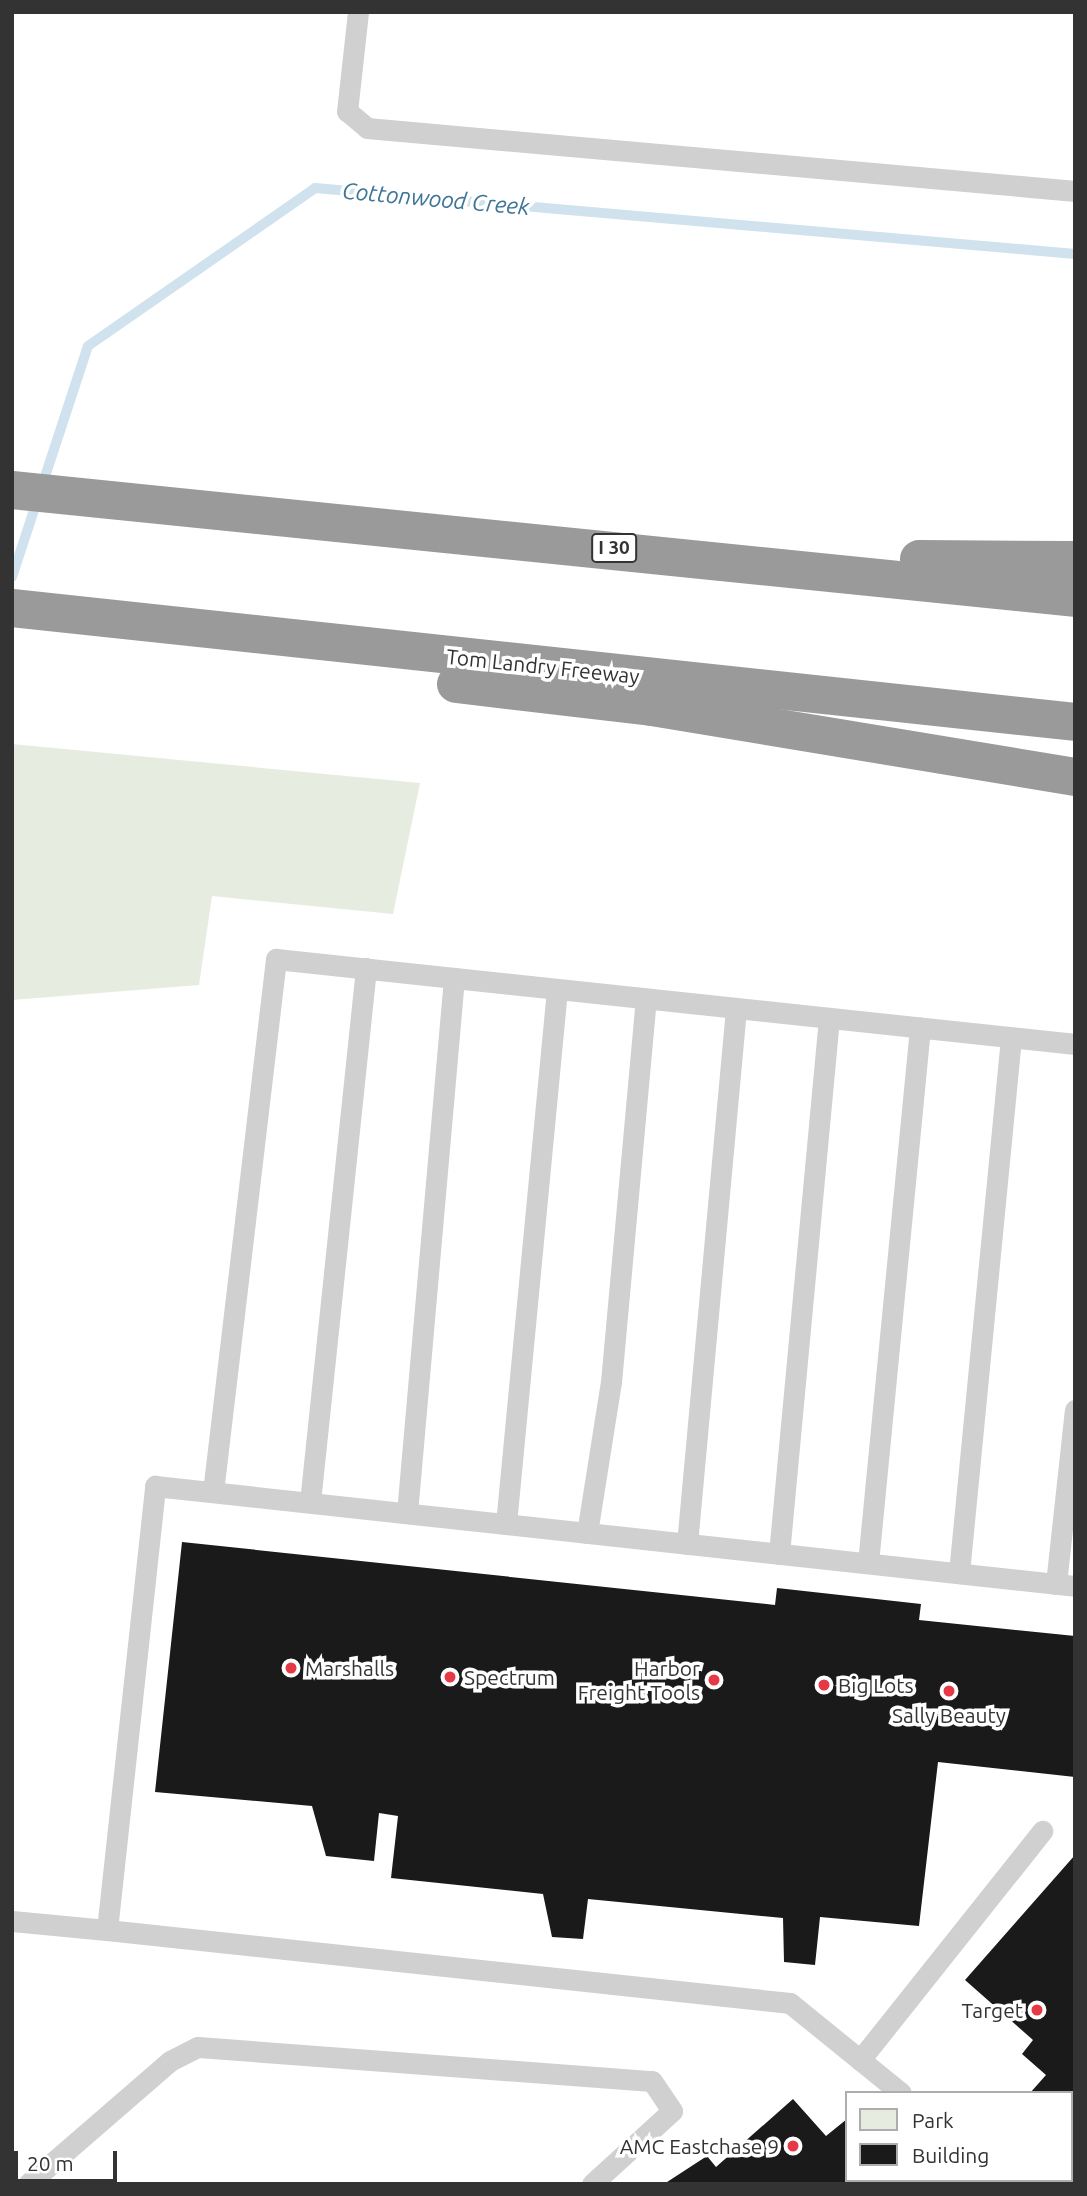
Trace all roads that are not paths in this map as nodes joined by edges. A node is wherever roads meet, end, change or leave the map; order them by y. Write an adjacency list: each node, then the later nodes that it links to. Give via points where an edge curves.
1 (358, 12): 2 (lane, via 347,111 367,128)
2 (1075, 191)
3 (12, 490): 4 (highway, I 30)
4 (709, 557): 5 (highway); 6 (highway, I 30)
5 (1075, 560)
6 (1075, 598)
7 (12, 608): 8 (highway, Tom Landry Freeway)
8 (188, 629): 9 (highway, Tom Landry Freeway); 10 (highway, via 270,661 652,707)
9 (1075, 722)
10 (1075, 777)
11 (366, 968): 12 (lane); 21 (lane, via 276,959); 22 (lane)
12 (454, 978): 13 (lane); 23 (lane)
13 (557, 989): 14 (lane); 24 (lane)
14 (646, 999): 15 (lane); 25 (lane, via 611,1382)
15 (736, 1009): 16 (lane); 26 (lane)
16 (829, 1018): 17 (lane); 27 (lane)
17 (920, 1028): 18 (lane); 28 (lane)
18 (1012, 1038): 19 (lane); 29 (lane)
19 (1075, 1044)
20 (1075, 1409): 30 (lane)
21 (214, 1492): 22 (lane); 33 (lane, via 155,1486)
22 (310, 1502): 23 (lane)
23 (407, 1513): 24 (lane)
24 (506, 1524): 25 (lane)
25 (587, 1533): 26 (lane)
26 (687, 1544): 27 (lane)
27 (779, 1554): 28 (lane)
28 (868, 1563): 29 (lane)
29 (959, 1573): 30 (lane)
30 (1065, 1585)
31 (1042, 1831): 34 (lane)
32 (12, 1920): 33 (lane)
33 (107, 1930): 34 (lane, via 790,2003)
34 (860, 2060): 35 (lane)
35 (899, 2091)
36 (28, 2184): 37 (lane, via 170,2061 198,2048 652,2081 672,2111)
37 (592, 2184)

